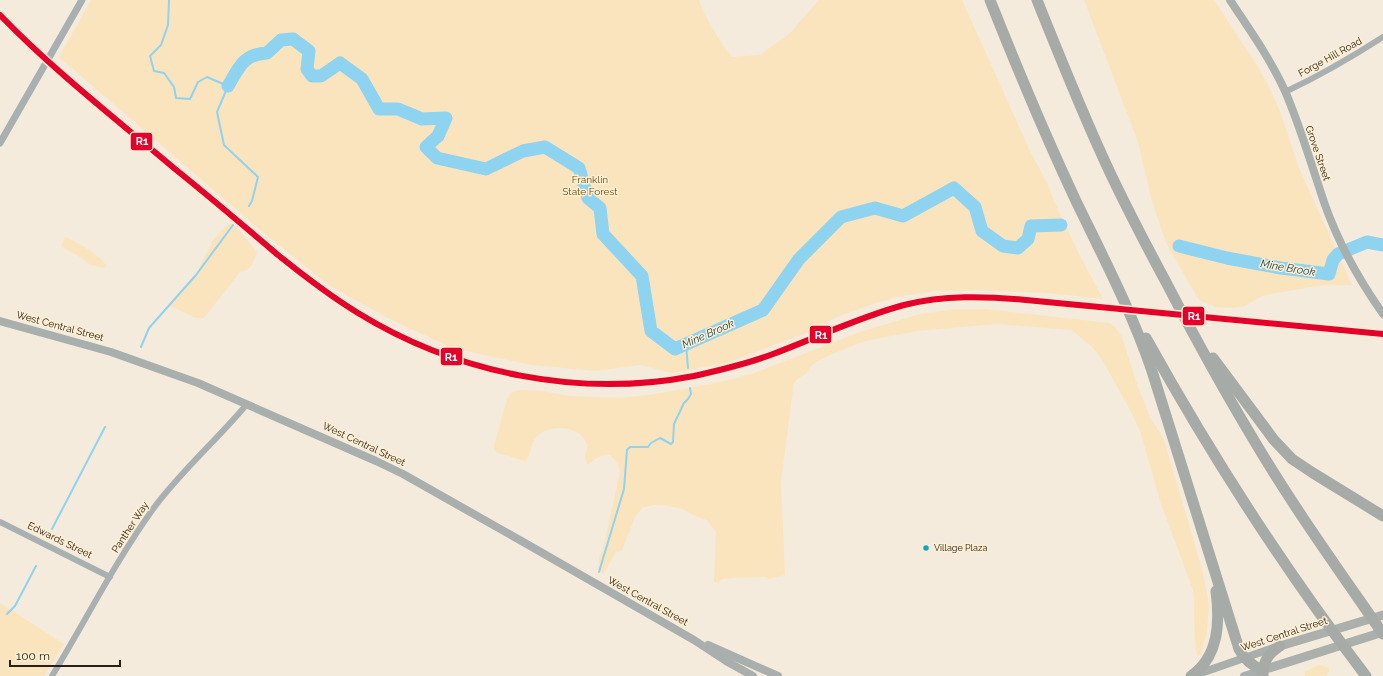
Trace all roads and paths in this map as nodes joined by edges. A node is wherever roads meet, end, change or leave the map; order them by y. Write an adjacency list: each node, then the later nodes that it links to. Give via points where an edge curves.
1 (82, 0): 7 (street)
2 (990, 0): 10 (highway, via 1046,138)
3 (1037, 0): 11 (highway, via 1106,165)
4 (1230, 0): 6 (main road, Grove Street)
5 (1383, 37): 6 (street, Forge Hill Road, via 1347,60)
6 (1285, 92): 8 (main road, Grove Street, via 1341,244 1350,263)
7 (0, 143)
8 (1383, 314)
9 (0, 321): 12 (main road, West Central Street, via 111,352 198,383)
10 (1142, 336): 15 (highway); 28 (highway, via 1245,503 1321,616)
11 (1201, 346): 13 (highway, via 1289,456); 18 (highway, via 1252,437 1286,491)
12 (247, 404): 16 (street, Panther Way, via 160,500); 19 (main road, West Central Street, via 403,474)
13 (1383, 516)
14 (0, 523): 16 (street, Edwards Street)
15 (1212, 565): 21 (highway, via 1239,649); 26 (highway, via 1218,607 1216,636 1207,660)
16 (110, 577): 23 (street, Panther Way)
17 (1383, 615): 20 (main road, West Central Street)
18 (1383, 633): 22 (main road)
19 (694, 640): 24 (main road, West Central Street); 25 (main road, West Central Street)
20 (1280, 646): 21 (main road, West Central Street); 22 (highway, via 1267,658)
21 (1245, 658): 22 (highway); 26 (main road, West Central Street)
22 (1263, 673): 27 (main road)
23 (52, 676)
24 (753, 676)
25 (778, 676)
26 (1191, 676)
27 (1244, 676)
28 (1366, 676)

